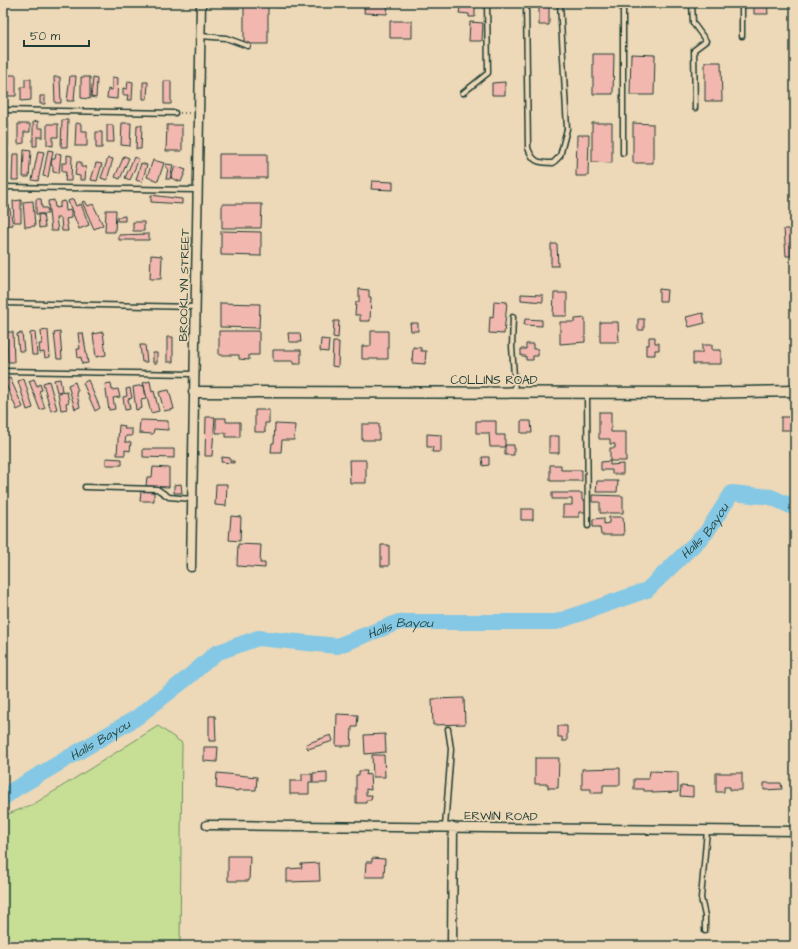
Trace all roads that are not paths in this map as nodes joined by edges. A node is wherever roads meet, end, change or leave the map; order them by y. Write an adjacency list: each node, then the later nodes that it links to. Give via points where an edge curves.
1 (200, 3): 8 (street, BROOKLYN STREET)
2 (488, 3): 11 (lane, via 488,74)
3 (526, 3): 4 (lane, via 528,148 532,158 541,163 553,163 560,156 568,129)
4 (560, 3)
5 (623, 3): 15 (lane)
6 (692, 3): 12 (lane, via 693,23 706,41 694,50)
7 (742, 3): 9 (lane)
8 (200, 36): 10 (lane, via 226,38); 17 (street, BROOKLYN STREET)
9 (742, 36)
10 (248, 46)
11 (463, 93)
12 (695, 108)
13 (3, 110): 14 (lane)
14 (175, 113)
15 (623, 153)
16 (3, 187): 17 (lane)
17 (197, 190): 19 (street, BROOKLYN STREET)
18 (3, 303): 19 (lane)
19 (195, 307): 22 (street, BROOKLYN STREET)
20 (513, 317): 25 (lane)
21 (3, 371): 22 (lane)
22 (194, 374): 24 (street, BROOKLYN STREET)
23 (795, 391): 26 (street, COLLINS ROAD)
24 (194, 392): 25 (street, COLLINS ROAD); 28 (street, BROOKLYN STREET)
25 (515, 393): 26 (street, COLLINS ROAD)
26 (587, 393): 29 (lane)
27 (85, 487): 28 (lane, via 157,489 169,497)
28 (192, 499): 30 (street, BROOKLYN STREET)
29 (588, 526)
30 (191, 567)
31 (448, 730): 33 (lane, via 452,749)
32 (207, 825): 33 (street, ERWIN ROAD)
33 (449, 827): 34 (street, ERWIN ROAD); 37 (street)
34 (707, 830): 35 (street, ERWIN ROAD); 36 (lane, via 701,898)
35 (795, 831)
36 (705, 932)
37 (452, 946)

